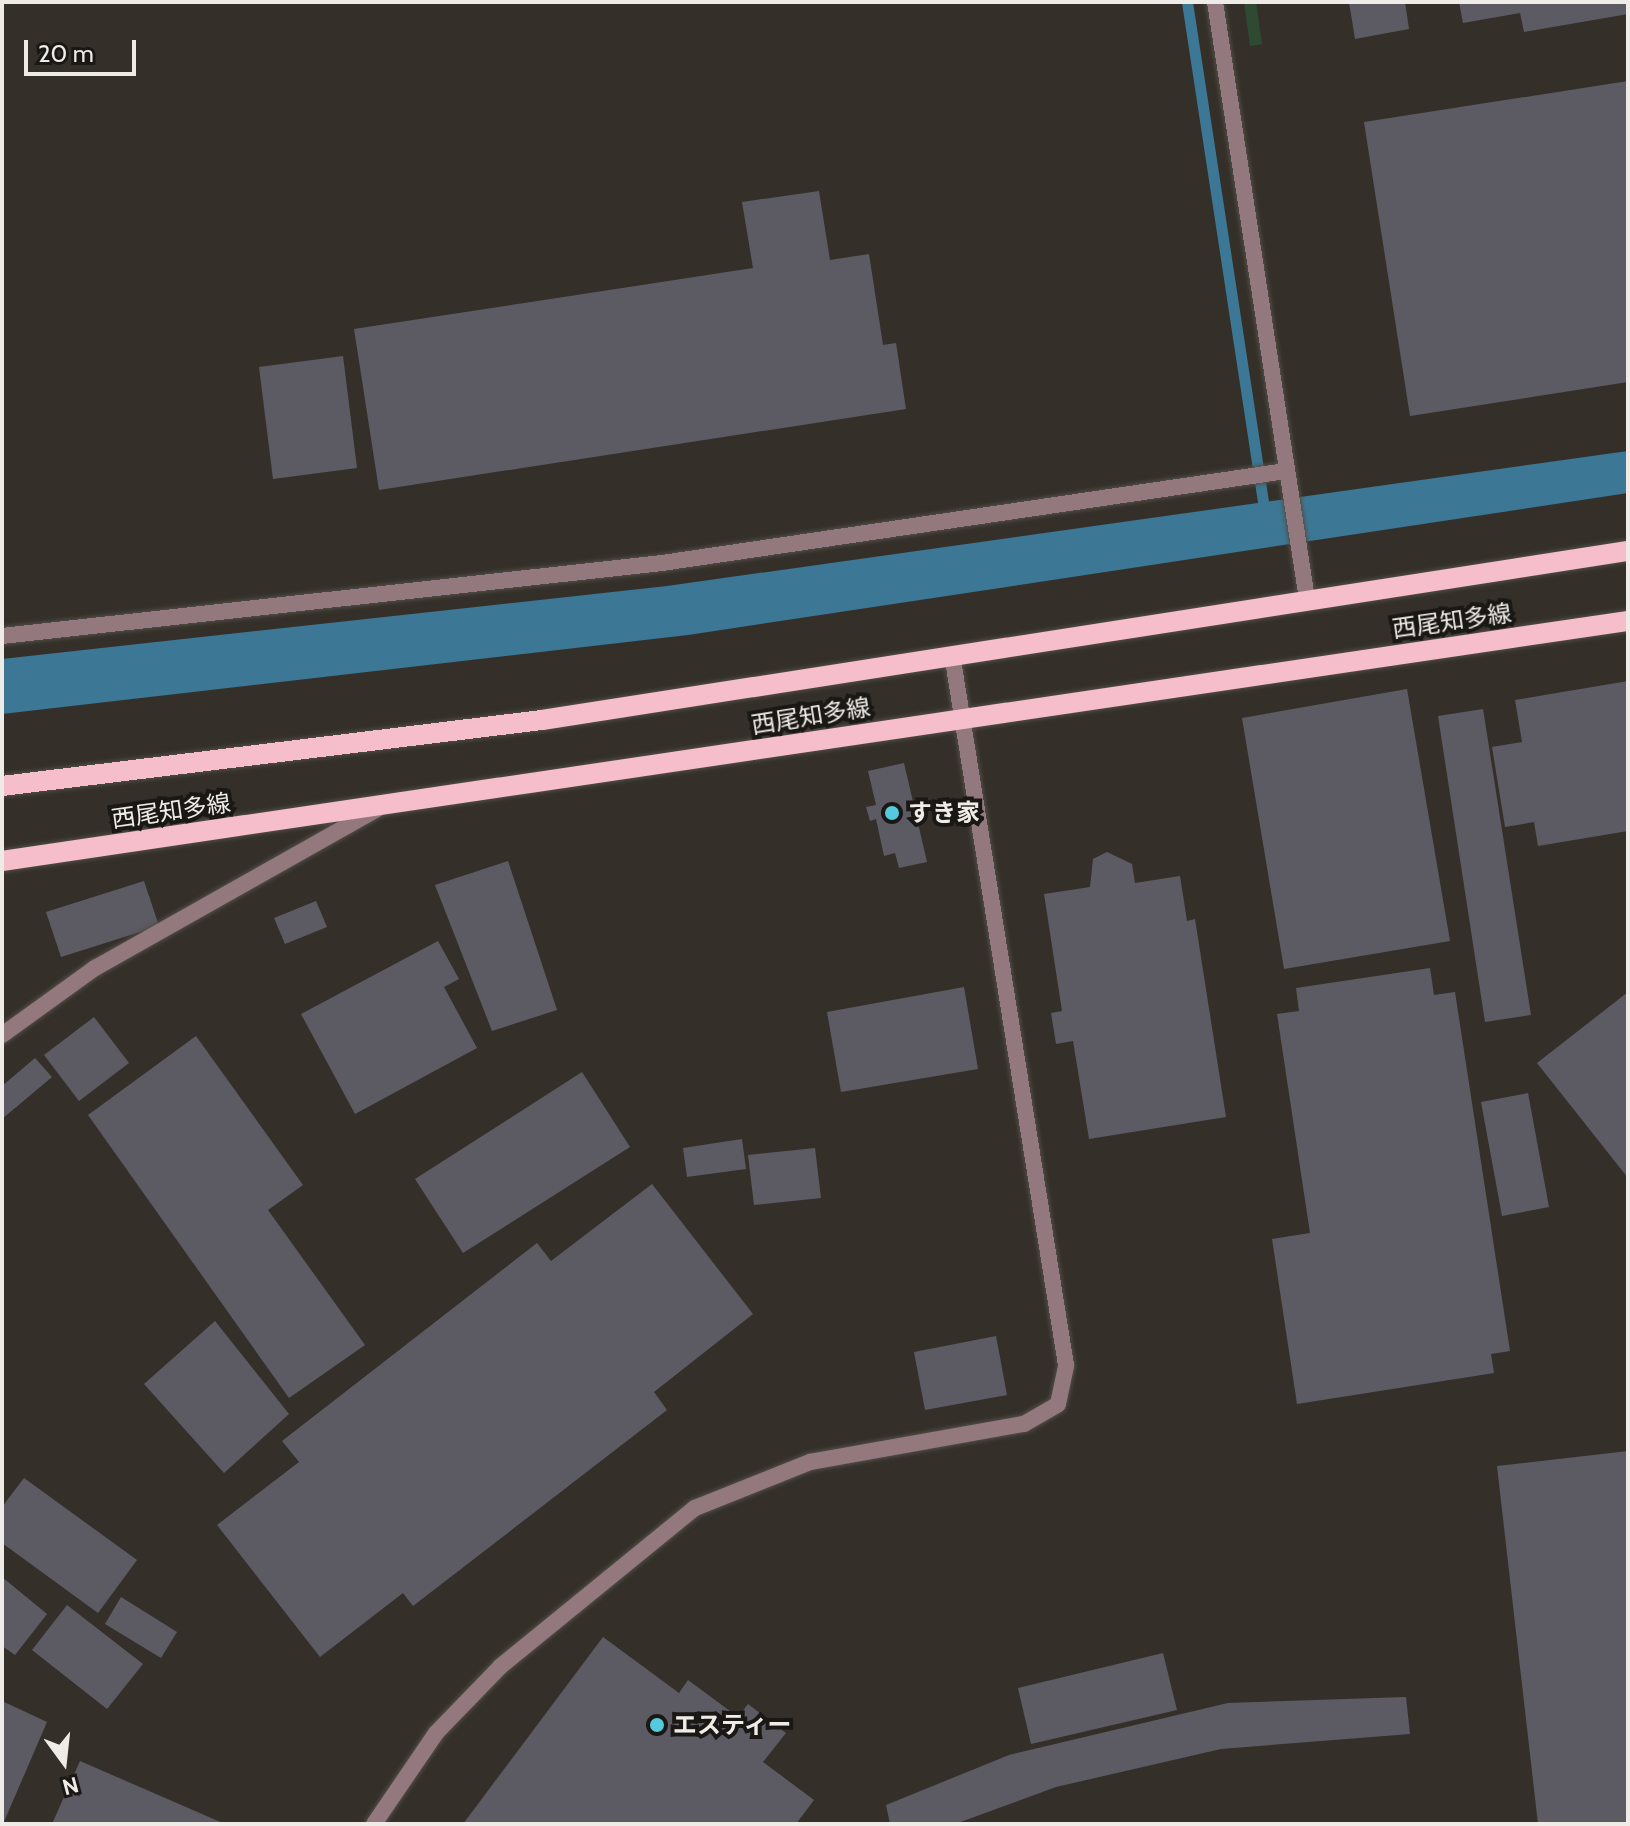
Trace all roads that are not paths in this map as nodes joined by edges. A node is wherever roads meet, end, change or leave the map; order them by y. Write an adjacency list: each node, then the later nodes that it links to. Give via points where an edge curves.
1 (1215, 2): 2 (street)
2 (1286, 471): 4 (street); 6 (street, via 662,563)
3 (1628, 551): 4 (main road, 西尾知多線)
4 (1307, 599): 7 (main road, 西尾知多線)
5 (1628, 621): 8 (main road, 西尾知多線)
6 (2, 636)
7 (953, 660): 8 (street); 9 (main road, 西尾知多線, via 542,720)
8 (963, 720): 10 (main road, 西尾知多線); 13 (street, via 1066,1365 1058,1404 1024,1424 810,1462 695,1508 501,1666 436,1733)
9 (2, 786)
10 (377, 809): 11 (main road, 西尾知多線); 12 (street, via 95,968)
11 (2, 861)
12 (2, 1035)
13 (374, 1824)

